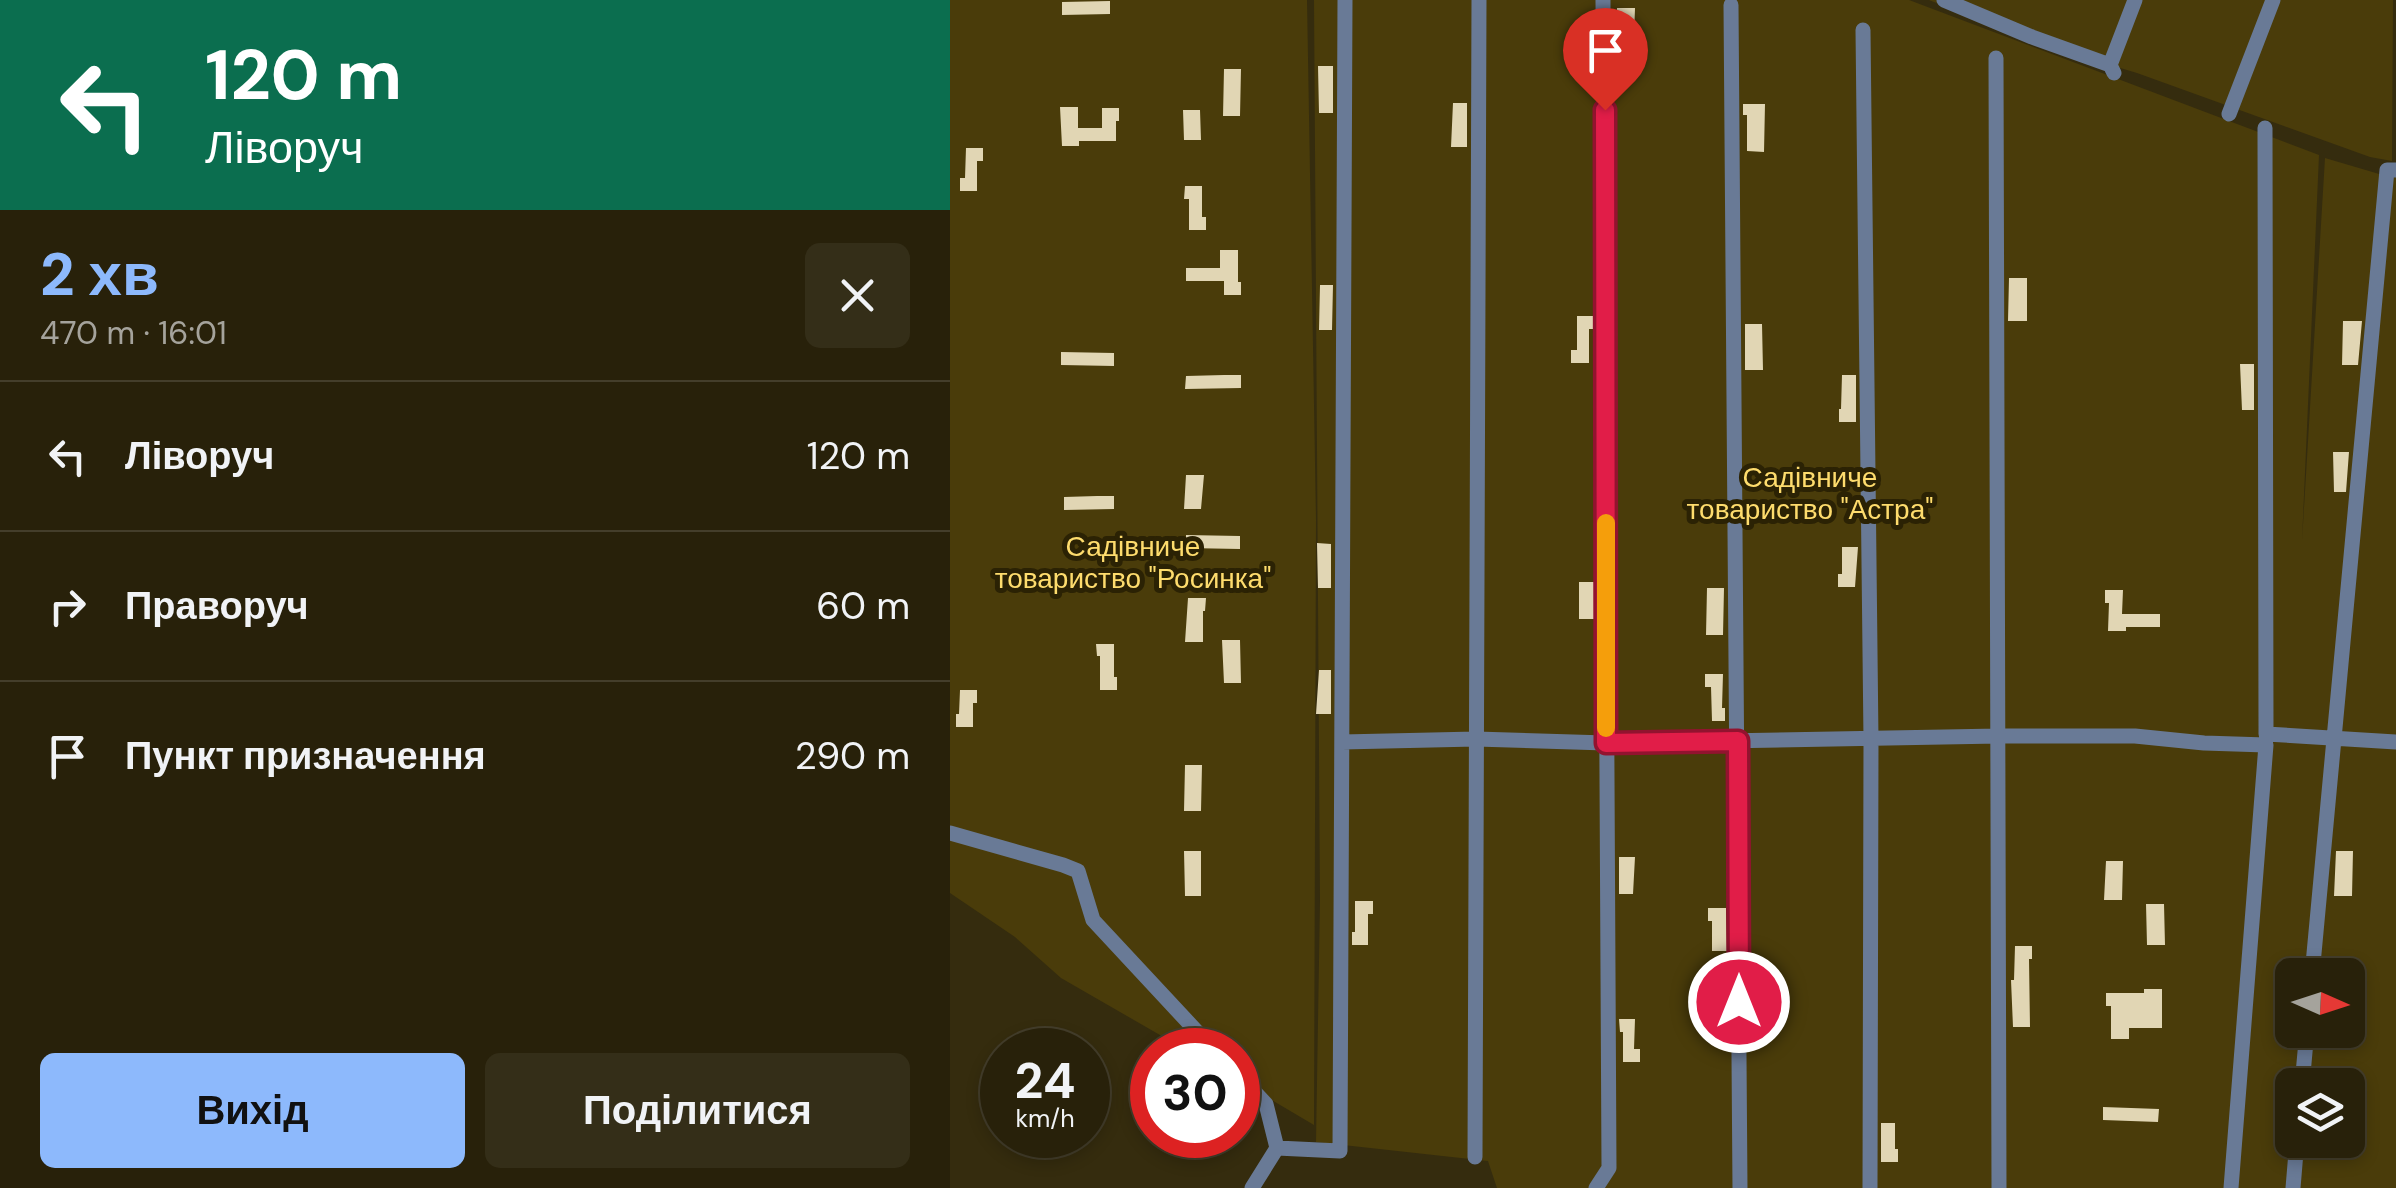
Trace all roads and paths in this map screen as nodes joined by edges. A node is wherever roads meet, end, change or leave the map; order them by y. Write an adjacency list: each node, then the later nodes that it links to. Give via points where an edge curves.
1 (1345, 0): 20 (street)
2 (1478, 0): 17 (street)
3 (1603, 0): 22 (street)
4 (1944, 0): 9 (street)
5 (1993, 0): 9 (street)
6 (2134, 0): 9 (street, via 2112,69)
7 (2273, 0): 12 (street)
8 (1731, 5): 19 (street)
9 (1986, 18)
10 (1863, 30): 18 (street)
11 (1996, 58): 15 (street)
12 (2229, 114)
13 (2265, 128): 16 (street, via 2266,734)
14 (2396, 170): 16 (street, via 2387,170)
15 (1999, 736): 18 (street); 34 (street); 35 (street, via 2266,745)
16 (2334, 738): 21 (street); 24 (street)
17 (1476, 739): 20 (street); 22 (street); 28 (street)
18 (1872, 740): 19 (street); 33 (street)
19 (1738, 741): 22 (street); 32 (street)
20 (1342, 742): 27 (street, via 1340,1151)
21 (2396, 742)
22 (1606, 743): 31 (street, via 1609,1168)
23 (950, 833): 25 (street, via 1078,872 1093,920)
24 (2314, 958)
25 (1194, 1028)
26 (1260, 1098): 27 (street)
27 (1277, 1148): 30 (street)
28 (1474, 1158)
29 (2296, 1158): 36 (street)
30 (1252, 1188)
31 (1596, 1188)
32 (1740, 1188)
33 (1870, 1188)
34 (1999, 1188)
35 (2231, 1188)
36 (2293, 1188)

